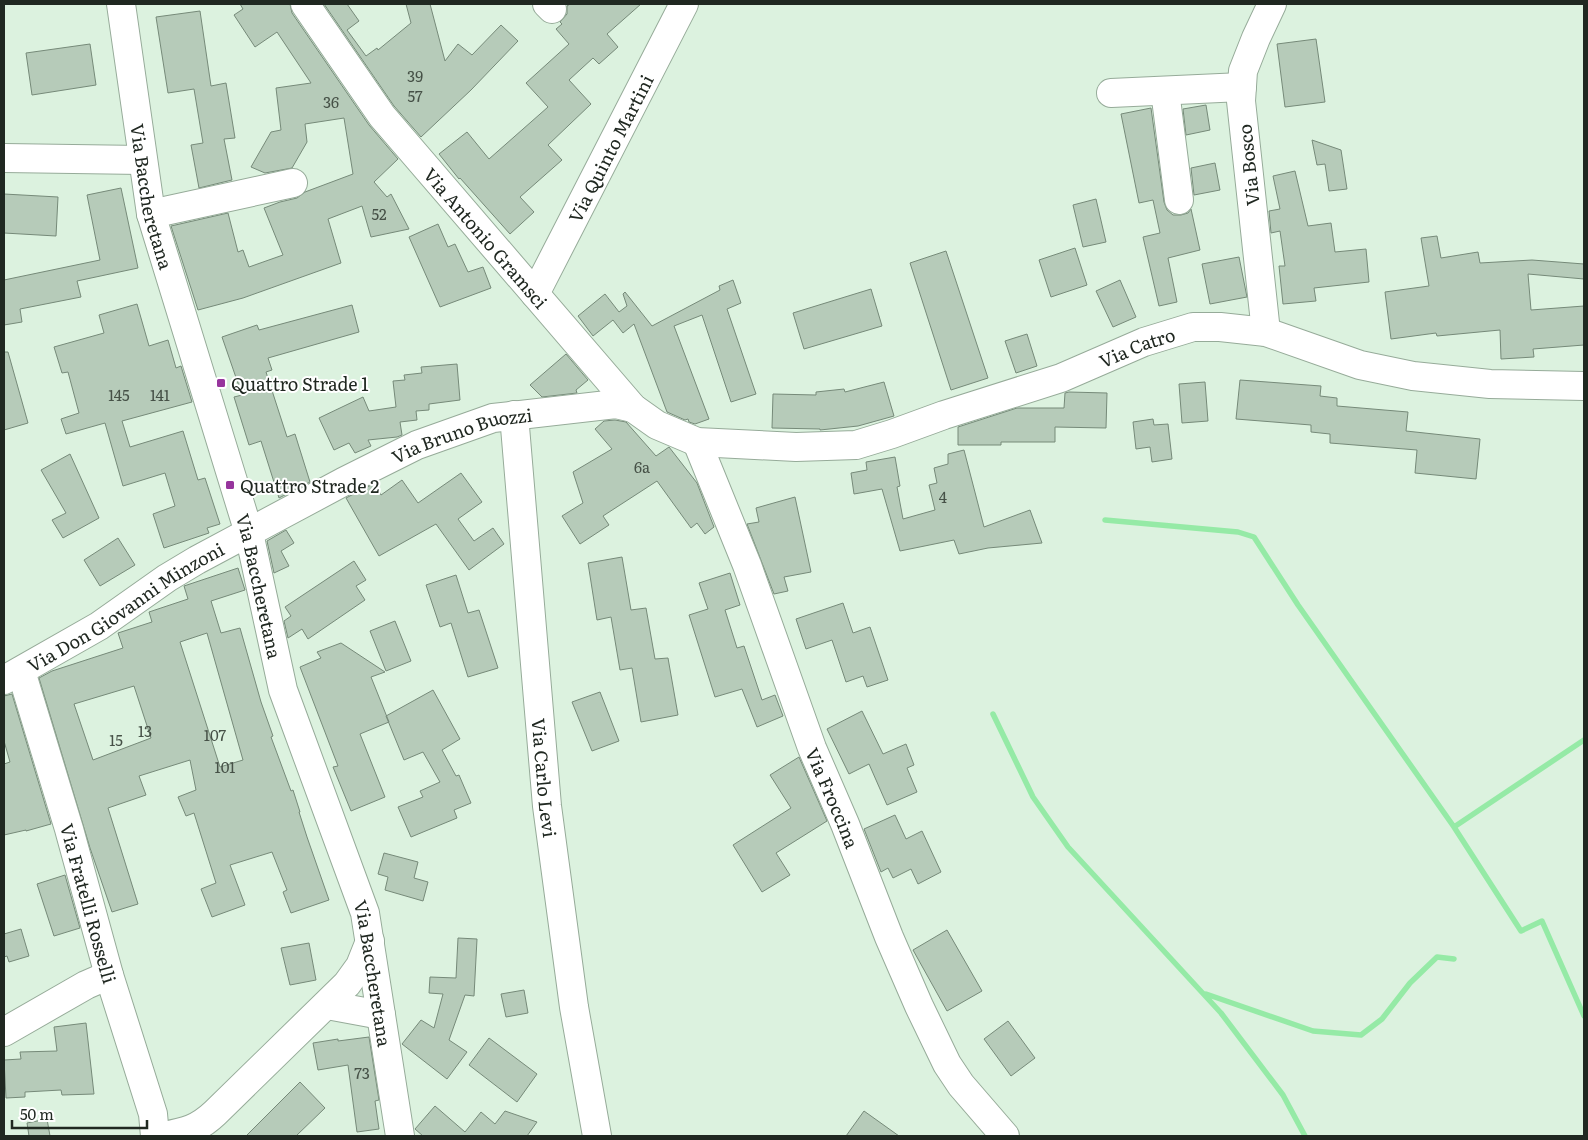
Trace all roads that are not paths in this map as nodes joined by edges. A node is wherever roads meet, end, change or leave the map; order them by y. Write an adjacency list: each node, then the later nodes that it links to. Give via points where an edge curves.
1 (120, 4): 9 (street, Via Baccheretana)
2 (305, 4): 13 (street, Via Antonio Gramsci, via 382,116)
3 (684, 4): 13 (street, Via Quinto Martini)
4 (1272, 4): 5 (street, Via Bosco, via 1243,71)
5 (1242, 87): 6 (street); 14 (street, Via Bosco)
6 (1165, 90): 7 (street); 11 (street)
7 (1111, 93)
8 (4, 158): 9 (street)
9 (142, 160): 12 (street, Via Baccheretana)
10 (294, 183): 12 (street)
11 (1179, 200)
12 (151, 214): 19 (street, Via Baccheretana)
13 (536, 294): 16 (street, Via Antonio Gramsci)
14 (1266, 332): 15 (street, Via Catro, via 1360,365 1413,376 1490,384); 18 (street, Via Catro, via 1193,327 1144,342 1061,378 856,445 796,447)
15 (1584, 386)
16 (633, 408): 17 (street, Via Bruno Buozzi, via 616,404); 18 (street, Via Antonio Gramsci, via 657,425)
17 (514, 416): 19 (street, Via Bruno Buozzi, via 493,418 417,445); 29 (street, Via Carlo Levi, via 547,806 574,1007)
18 (697, 442): 30 (street, Via Froccina, via 747,565 812,748 928,1028 961,1085)
19 (248, 533): 20 (street, Via Don Giovanni Minzoni, via 167,578 100,626); 21 (street, Via Baccheretana, via 283,690 356,887)
20 (13, 675): 22 (street, Via Fratelli Rosselli, via 70,829)
21 (370, 941): 23 (street, via 360,966); 24 (street, Via Baccheretana)
22 (109, 975): 25 (street); 26 (street, Via Fratelli Rosselli, via 153,1114)
23 (327, 1005): 24 (street); 27 (street, via 204,1124 190,1131)
24 (381, 1015): 28 (street, Via Baccheretana)
25 (4, 1032)
26 (155, 1136)
27 (163, 1136)
28 (400, 1136)
29 (597, 1136)
30 (1005, 1136)

